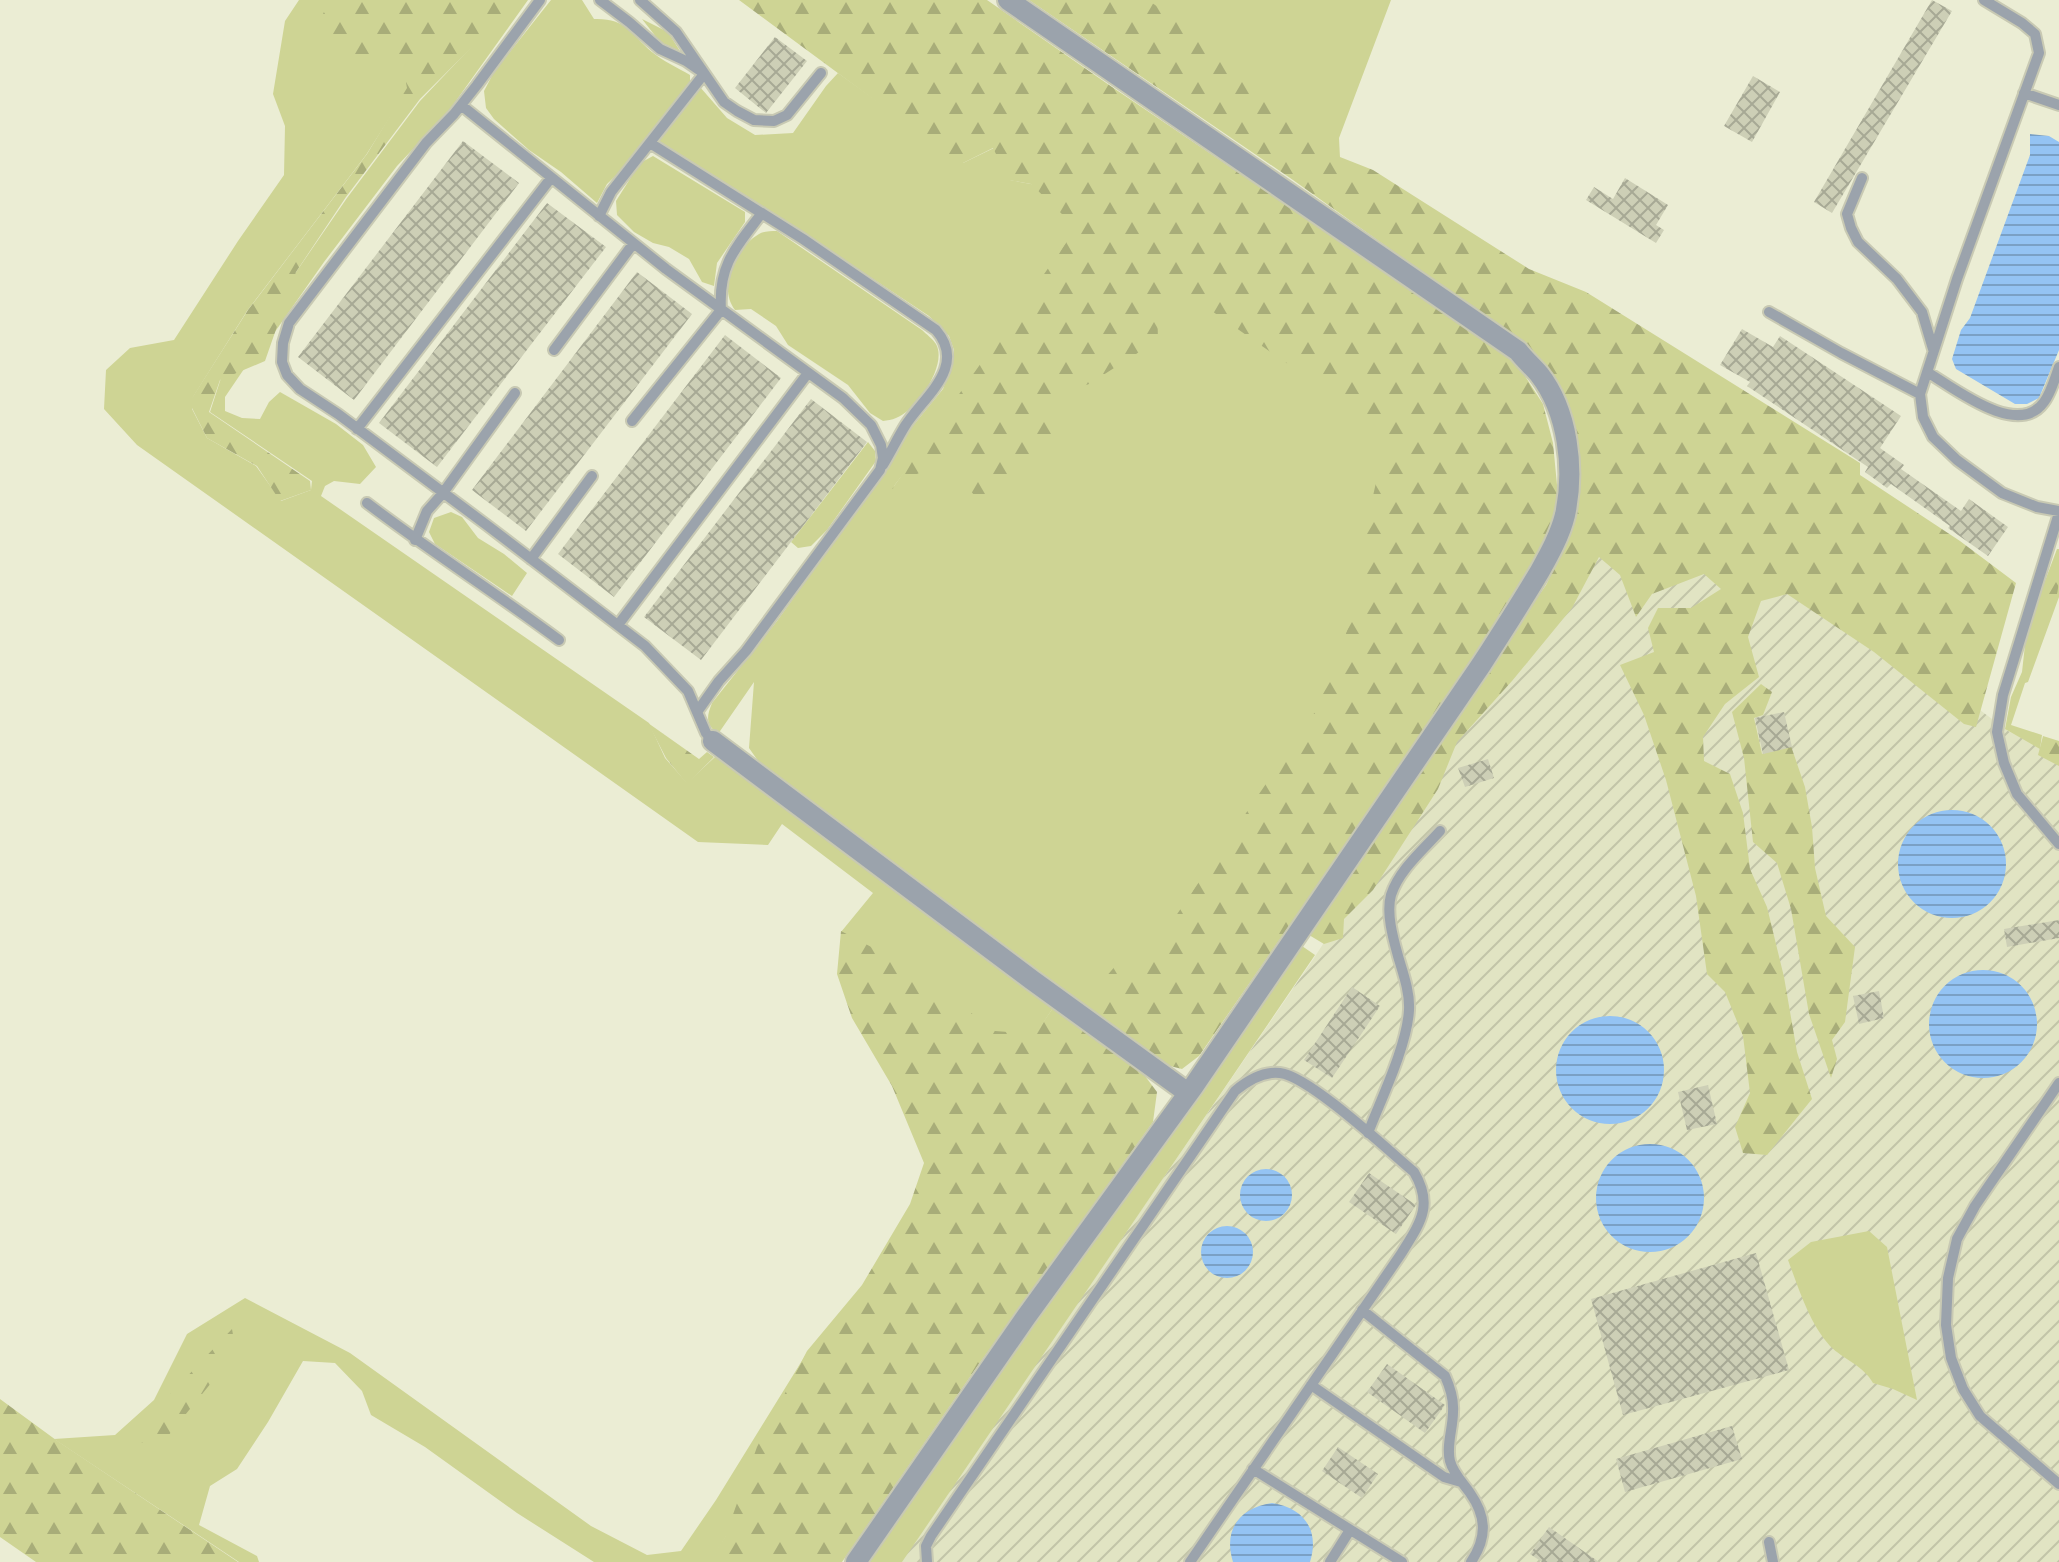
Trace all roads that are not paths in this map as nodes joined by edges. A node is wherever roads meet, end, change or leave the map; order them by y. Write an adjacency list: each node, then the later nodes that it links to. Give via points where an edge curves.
1 (540, 0): 9 (lane)
2 (600, 0): 7 (lane, via 660,49)
3 (640, 0): 7 (lane, via 676,32)
4 (1008, 0): 43 (street, via 1518,351 1540,375 1555,403 1569,453 1565,516 1522,602)
5 (1984, 0): 8 (lane, via 2035,34 2039,53)
6 (821, 73): 7 (lane, via 787,115 774,121 754,120 737,111)
7 (704, 74): 11 (lane)
8 (2024, 93): 10 (lane); 20 (lane)
9 (461, 105): 12 (lane); 27 (lane, via 289,323 282,352 287,375)
10 (2059, 105)
11 (650, 143): 14 (lane); 15 (lane)
12 (551, 178): 15 (lane); 27 (lane)
13 (1862, 178): 20 (lane, via 1847,214 1851,228 1922,312)
14 (762, 213): 17 (lane, via 730,254 720,289); 28 (lane, via 943,338 948,350 939,385 905,425)
15 (599, 216): 16 (lane)
16 (633, 244): 17 (lane); 19 (lane)
17 (721, 310): 23 (lane); 26 (lane)
18 (1769, 312): 25 (lane)
19 (554, 350)
20 (1934, 351): 22 (lane)
21 (2059, 367): 22 (lane, via 2044,403 2031,413 2014,416 1991,411)
22 (1927, 372): 25 (lane)
23 (808, 373): 28 (lane, via 871,425 881,445); 36 (lane)
24 (515, 393): 30 (lane)
25 (1920, 394): 32 (lane, via 1933,437 1957,460 2002,493)
26 (632, 421)
27 (357, 429): 30 (lane)
28 (880, 470): 38 (lane)
29 (592, 476): 35 (lane)
30 (443, 493): 34 (lane, via 427,511); 35 (lane)
31 (367, 503): 34 (lane)
32 (2059, 512): 33 (lane)
33 (2057, 528): 41 (lane, via 2003,695 1997,732 2017,794)
34 (415, 540): 37 (lane)
35 (531, 559): 36 (lane)
36 (618, 625): 38 (lane, via 688,691)
37 (559, 640)
38 (697, 712): 39 (lane)
39 (713, 741): 43 (street)
40 (1440, 831): 44 (lane, via 1403,873 1391,896 1390,919 1409,1010 1402,1044)
41 (2059, 844)
42 (2059, 1083): 49 (lane, via 1957,1239 1946,1325 1951,1358 1980,1416)
43 (1188, 1093): 52 (street)
44 (1368, 1133): 45 (lane, via 1414,1172 1425,1203 1412,1237); 53 (lane, via 1294,1077 1264,1075 1235,1091 931,1536)
45 (1362, 1310): 46 (lane); 48 (lane, via 1445,1376 1454,1410 1450,1461)
46 (1311, 1385): 47 (lane); 48 (lane, via 1444,1477)
47 (1253, 1469): 50 (lane); 54 (lane)
48 (1461, 1482): 57 (lane, via 1483,1527)
49 (2059, 1484)
50 (1350, 1530): 55 (lane); 56 (lane)
51 (1769, 1542): 58 (lane)
52 (856, 1562)
53 (927, 1562)
54 (1190, 1562)
55 (1330, 1562)
56 (1402, 1562)
57 (1471, 1562)
58 (1773, 1562)

